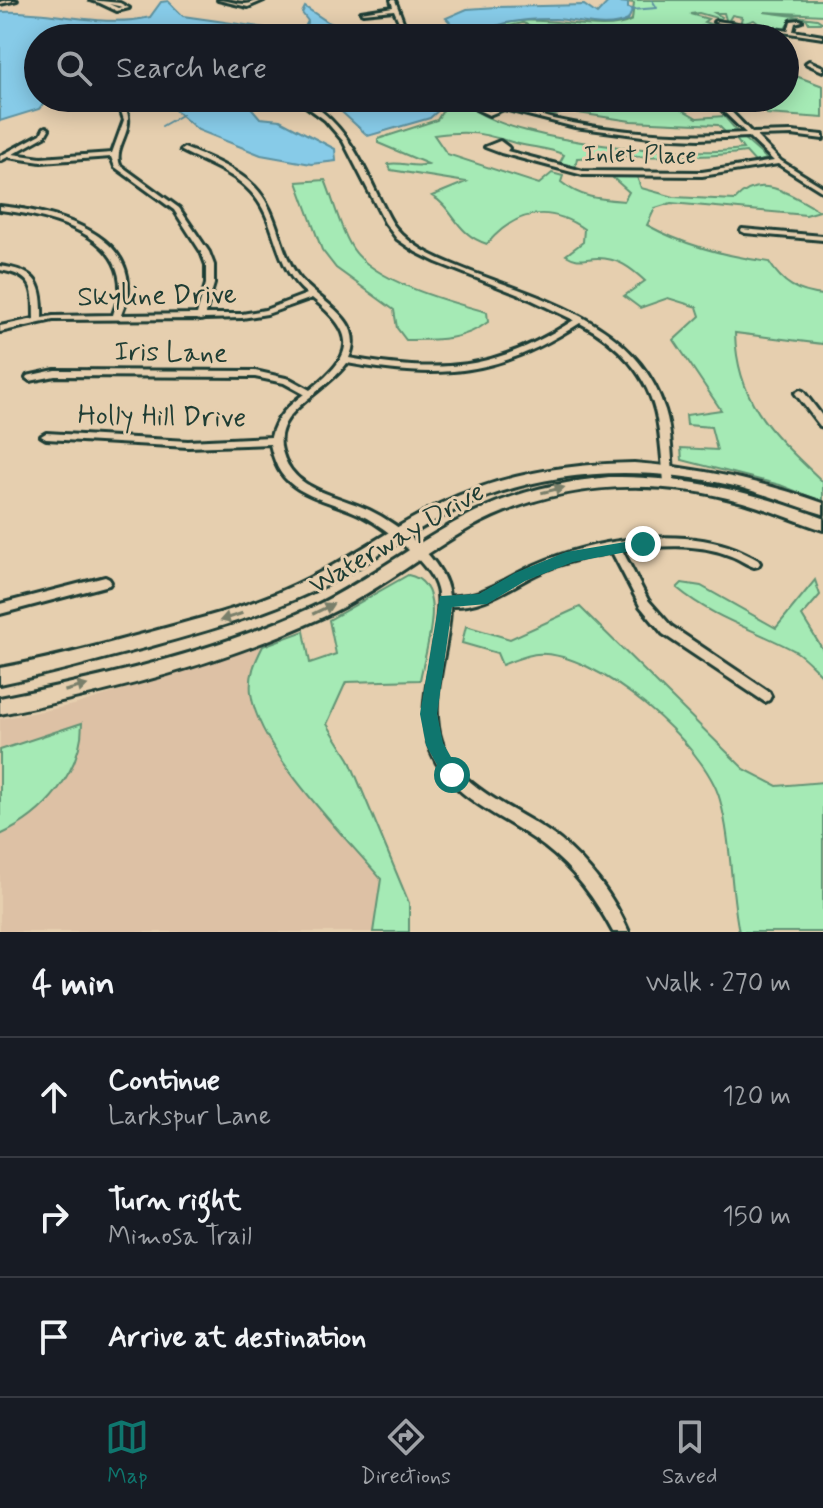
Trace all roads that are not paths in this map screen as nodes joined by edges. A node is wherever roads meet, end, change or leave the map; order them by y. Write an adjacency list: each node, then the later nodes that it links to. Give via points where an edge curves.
1 (15, 0): 7 (street)
2 (92, 0): 6 (street)
3 (220, 0): 4 (street, via 244,6)
4 (262, 0)
5 (393, 0): 8 (street)
6 (102, 2)
7 (0, 3)
8 (397, 8): 9 (street); 12 (street)
9 (363, 12)
10 (800, 21): 14 (street)
11 (716, 22): 13 (street)
12 (403, 24)
13 (729, 24)
14 (792, 24)
15 (799, 34): 16 (street)
16 (823, 37)
17 (809, 63): 18 (street)
18 (823, 69)
19 (124, 112): 28 (street)
20 (317, 112): 40 (street, via 343,132 387,221 405,241 439,261)
21 (527, 112): 24 (street, via 614,131 695,137)
22 (727, 112): 24 (street)
23 (46, 129): 29 (street)
24 (747, 134): 25 (street); 30 (street)
25 (823, 137)
26 (184, 150): 36 (street, via 252,189 294,276)
27 (503, 152): 30 (street, Inlet Place, via 583,173 702,174)
28 (114, 155): 29 (street); 38 (street, via 128,177 182,214 205,252 211,273)
29 (3, 157)
30 (779, 162): 31 (street)
31 (823, 190)
32 (0, 208): 37 (street, via 44,215 94,237 113,252 126,276)
33 (745, 231): 34 (street)
34 (823, 238)
35 (0, 268): 39 (street, via 35,283)
36 (313, 295): 38 (street, Skyline Drive, via 254,315); 42 (street, via 348,331)
37 (116, 318): 38 (street, Skyline Drive); 39 (street, Skyline Drive)
38 (200, 318)
39 (38, 319): 41 (street, Skyline Drive)
40 (581, 319): 42 (street, via 533,350 481,366 413,370); 49 (street, via 616,344 651,388 663,426)
41 (0, 329)
42 (345, 360): 44 (street)
43 (30, 378): 44 (street, Iris Lane, via 77,372 255,374)
44 (309, 393): 48 (street, via 284,417)
45 (800, 393): 46 (street)
46 (823, 424)
47 (46, 436): 48 (street, Holly Hill Drive, via 188,444)
48 (276, 440): 52 (street, via 283,469 298,484 358,508)
49 (668, 476): 50 (main road, Waterway Drive, via 751,484); 51 (main road, Waterway Drive, via 747,496); 52 (main road, Waterway Drive, via 611,467 533,476 467,498); 54 (main road, Waterway Drive, one-way to 49, via 483,514 535,495)
50 (823, 509)
51 (823, 524)
52 (399, 536): 54 (street); 59 (main road, Waterway Drive, one-way to 59, via 320,582 253,610)
53 (615, 547): 55 (street, via 692,544 733,552); 57 (street, via 545,566 481,600); 60 (street, via 644,603 667,630)
54 (418, 554): 57 (street, via 440,580); 61 (main road, Waterway Drive, one-way to 54, via 260,635 333,604)
55 (754, 563)
56 (105, 582): 58 (street)
57 (445, 601): 62 (street, via 429,714 442,760 476,798 531,828 566,855)
58 (0, 609)
59 (0, 676)
60 (765, 696)
61 (0, 706)
62 (621, 932)

